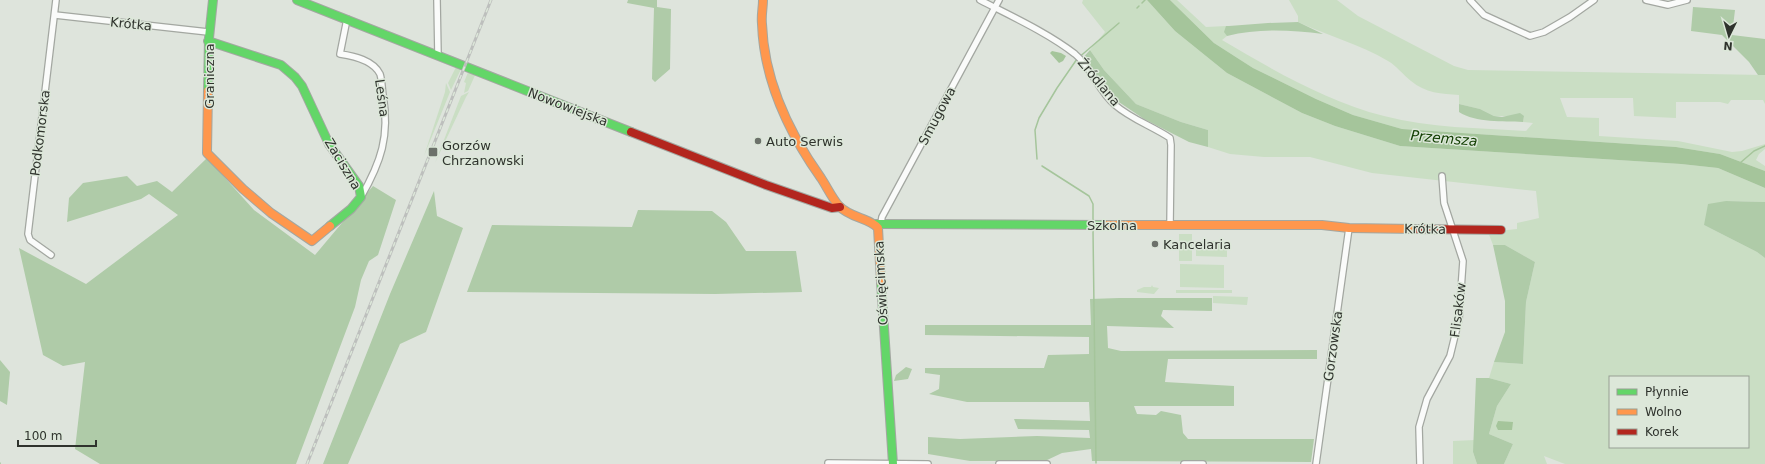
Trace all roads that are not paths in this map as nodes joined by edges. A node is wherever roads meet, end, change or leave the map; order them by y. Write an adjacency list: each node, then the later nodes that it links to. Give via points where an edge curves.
1 (56, 0): 13 (street, Podkomorska)
2 (213, 0): 15 (street, Graniczna)
3 (297, 0): 14 (street, Nowowiejska)
4 (437, 0): 16 (street)
5 (763, 0): 20 (street, Oświęcimska, via 762,27 765,48 769,70 782,107 816,173)
6 (980, 0): 12 (street, Źródlana)
7 (999, 0): 12 (street, Smugowa)
8 (1470, 0): 9 (street, via 1484,15 1530,36 1544,32)
9 (1594, 0)
10 (1646, 0): 11 (street, via 1668,5)
11 (1688, 0)
12 (994, 8): 21 (street, Smugowa); 22 (street, Źródlana, via 1062,45 1079,58 1114,104 1170,138)
13 (54, 15): 15 (street, Krótka); 26 (street, Podkomorska, via 28,234 30,240)
14 (347, 19): 16 (street, Nowowiejska); 19 (street, Leśna, via 340,54 364,60 380,74 386,112 385,143 376,172)
15 (208, 37): 17 (street, Graniczna); 19 (street, Zaciszna, via 281,65 295,77 302,86 329,144 359,186)
16 (438, 56): 20 (street, Nowowiejska, via 766,185 832,208)
17 (207, 153): 19 (street, Zaciszna, via 271,213 312,241 351,209)
18 (1442, 176): 24 (street, Flisaków, via 1444,204)
19 (361, 197)
20 (840, 207): 21 (street, Oświęcimska, via 851,215)
21 (878, 224): 22 (street, Szkolna); 28 (street, Oświęcimska)
22 (1170, 225): 23 (street, Szkolna, via 1322,225)
23 (1349, 228): 24 (street, Krótka); 34 (street, Gorzowska)
24 (1451, 230): 25 (street, Krótka); 35 (street, Flisaków, via 1463,261 1459,320 1450,356 1427,400 1419,427)
25 (1501, 230)
26 (51, 255)
27 (828, 463): 28 (street)
28 (893, 464): 29 (street)
29 (928, 464)
30 (999, 464): 31 (street)
31 (1047, 464)
32 (1184, 464): 33 (street)
33 (1203, 464)
34 (1316, 464)
35 (1420, 464)

